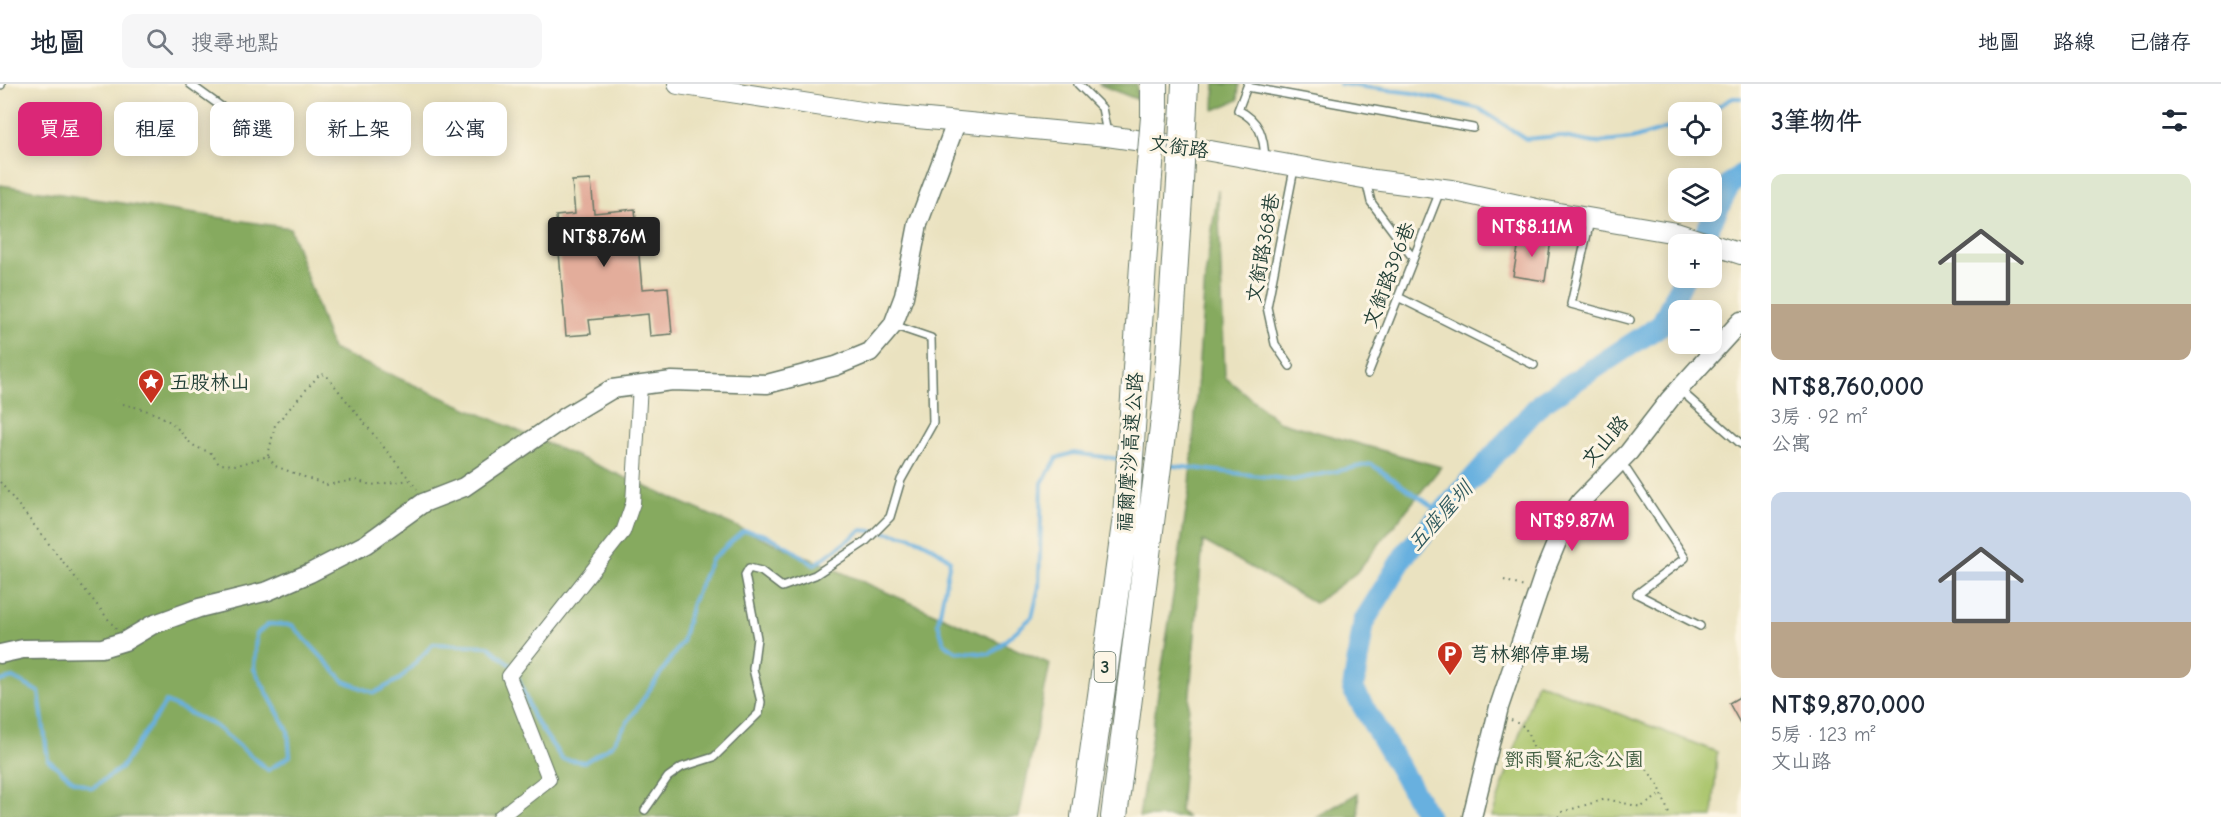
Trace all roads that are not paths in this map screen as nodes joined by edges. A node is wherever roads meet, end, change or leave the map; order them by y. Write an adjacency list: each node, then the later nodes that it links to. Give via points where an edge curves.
1 (190, 84): 7 (lane)
2 (678, 84): 8 (main road, 文銜路)
3 (1077, 84): 10 (lane, via 1102,108)
4 (1154, 84): 33 (highway, 福爾摩沙高速公路 / 3, bridge, via 1126,517)
5 (1185, 84): 34 (highway, 福爾摩沙高速公路 / 3, bridge, via 1166,403)
6 (1247, 85): 9 (lane); 11 (lane, via 1238,110 1251,116 1263,133)
7 (215, 102)
8 (956, 123): 10 (main road, 文銜路); 21 (street, via 918,224 904,296)
9 (1473, 128)
10 (1107, 136): 11 (main road, 文銜路)
11 (1265, 162): 12 (main road, 文銜路)
12 (1294, 166): 13 (main road, 文銜路); 23 (lane, 文銜路368巷, via 1267,307 1275,344)
13 (1366, 178): 14 (main road, 文銜路); 17 (lane, via 1371,202)
14 (1441, 189): 15 (main road, 文銜路); 17 (lane, 文銜路396巷)
15 (1590, 219): 16 (main road, 文銜路, via 1676,233); 19 (lane, via 1571,304)
16 (1739, 253)
17 (1413, 258): 18 (lane, 文銜路396巷)
18 (1398, 297): 22 (lane); 24 (lane, 文銜路396巷)
19 (1630, 320)
20 (1741, 321): 26 (street, 文山路)
21 (893, 326): 25 (street, via 870,352 836,366 767,384 672,381); 31 (lane, via 931,338 933,423 901,480 890,517 865,542 815,575 782,587 749,567 745,575 757,638 753,669 761,702 759,713 714,757 682,767 668,777)
22 (1534, 365)
23 (1290, 366)
24 (1368, 374)
25 (640, 385): 30 (street, via 612,389 464,487 423,503 366,544 268,591 199,608 102,648 23,649); 32 (street, via 633,503 623,532 509,676 549,779)
26 (1679, 389): 27 (lane); 28 (street, 文山路)
27 (1741, 444)
28 (1621, 460): 29 (lane, via 1684,558 1636,594); 35 (street, 文山路, via 1581,501 1563,527 1497,714)
29 (1700, 626)
30 (0, 654)
31 (645, 810)
32 (500, 817)
33 (1084, 817)
34 (1114, 817)
35 (1472, 817)

